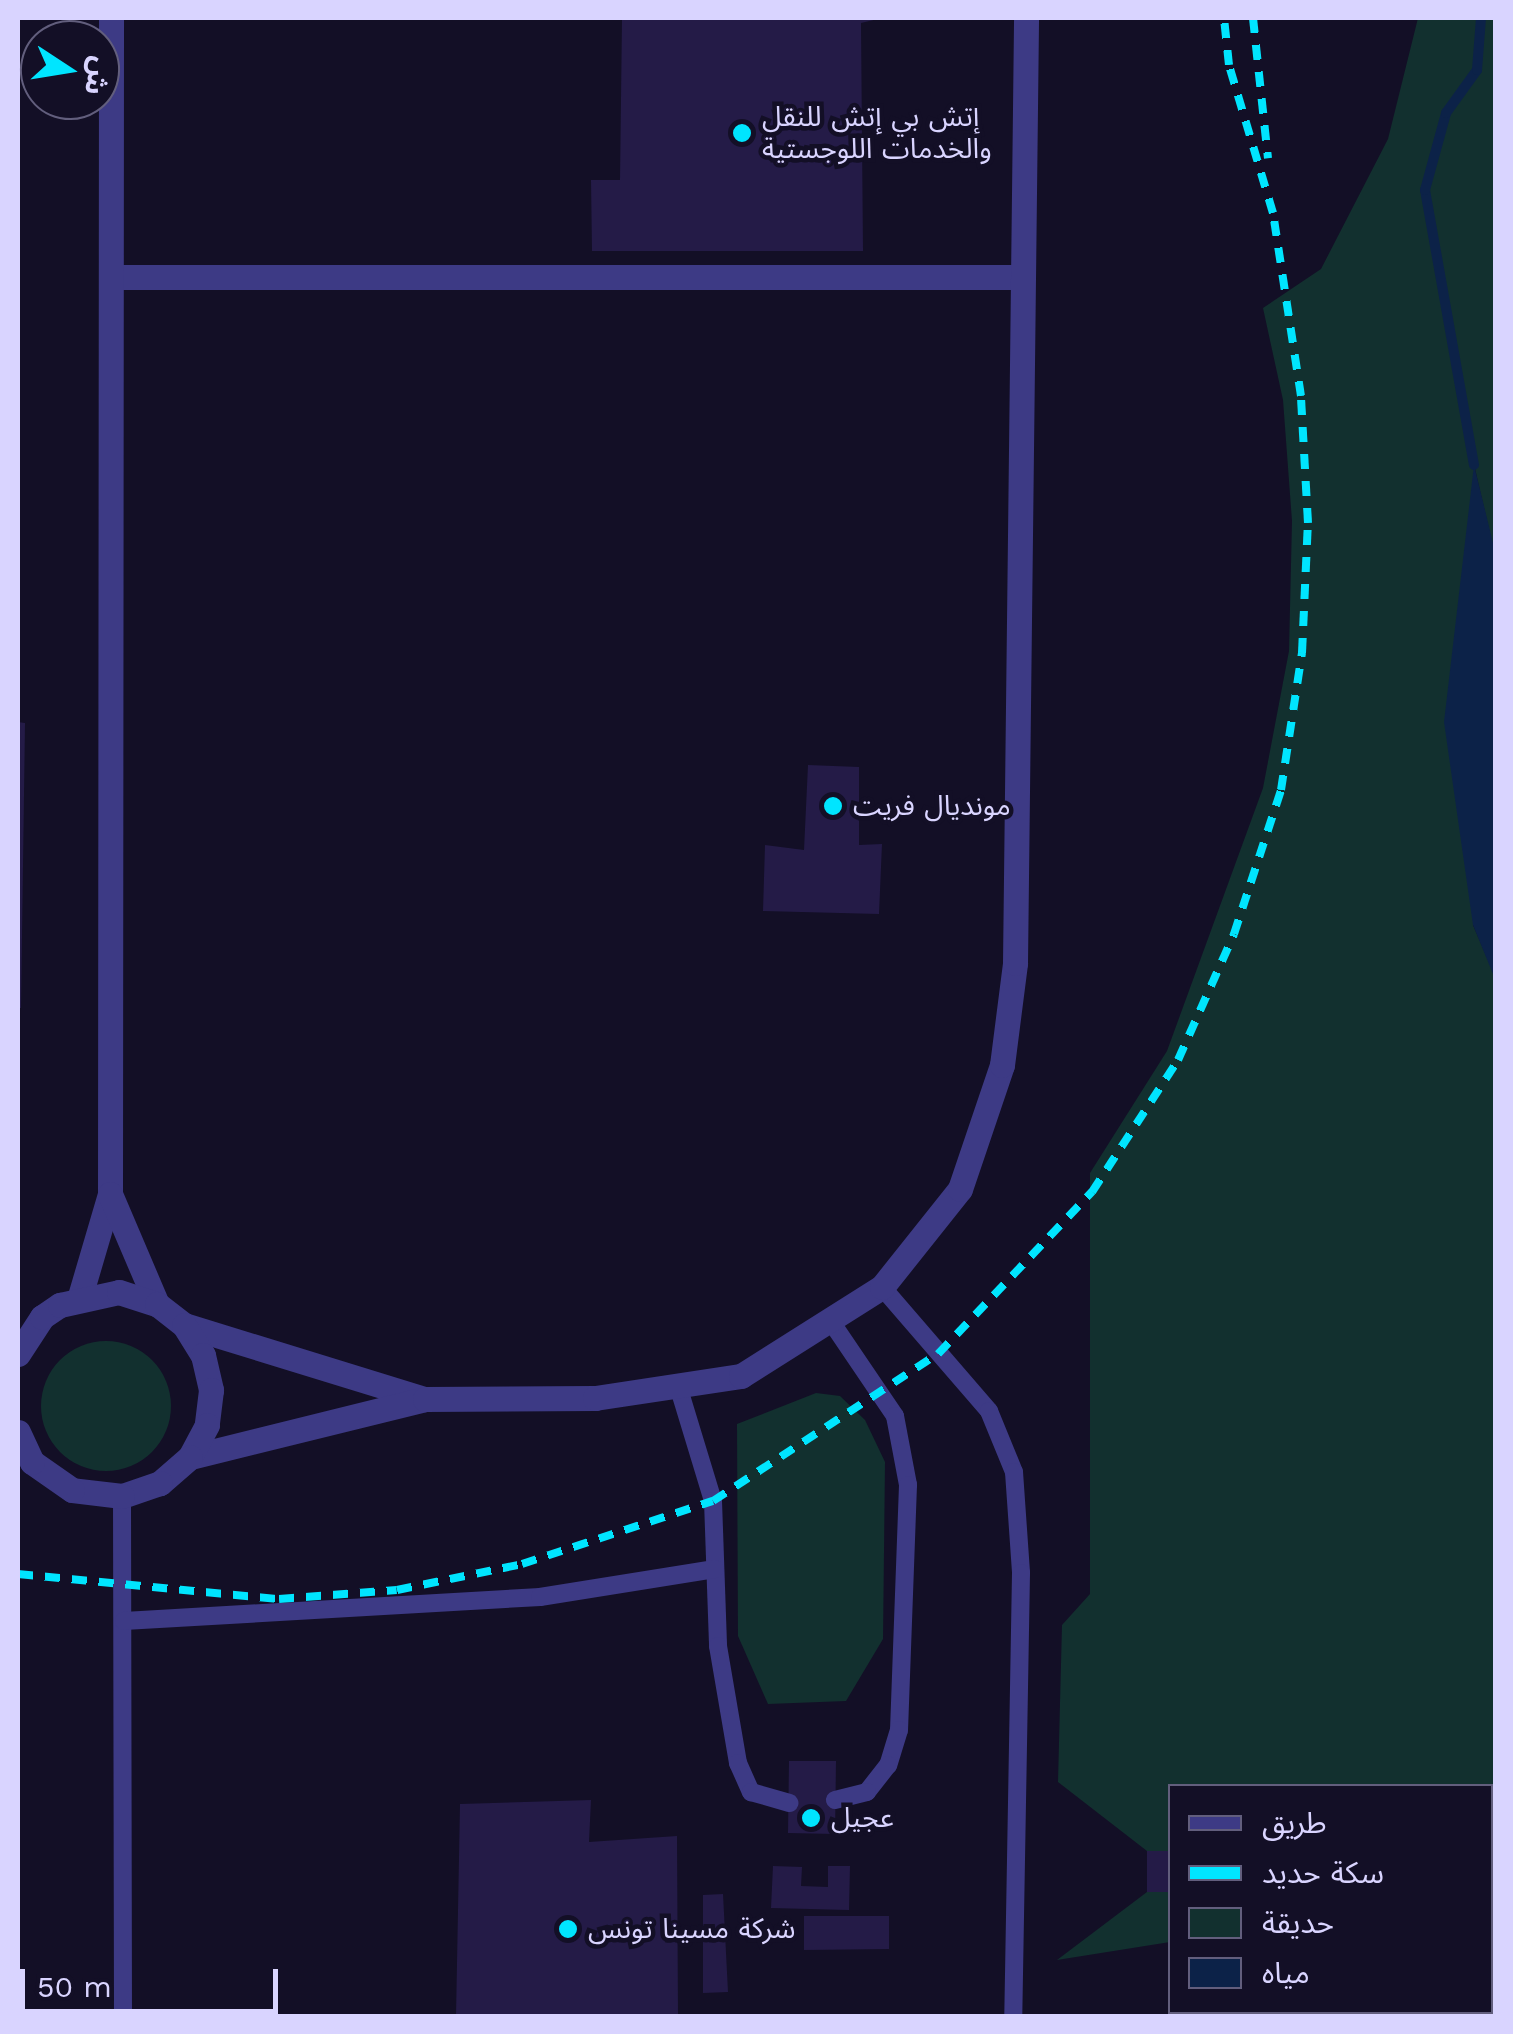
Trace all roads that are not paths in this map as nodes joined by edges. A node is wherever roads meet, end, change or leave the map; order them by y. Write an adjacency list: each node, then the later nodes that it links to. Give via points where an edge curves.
1 (111, 18): 3 (street)
2 (1026, 18): 4 (street)
3 (112, 277): 4 (street); 5 (street)
4 (1022, 278): 6 (street, via 1014,962 1002,1065 960,1189)
5 (110, 1194): 7 (street); 8 (street)
6 (882, 1287): 9 (street); 24 (lane, via 988,1411 1014,1472 1021,1573)
7 (80, 1296): 8 (street, via 119,1292); 10 (street)
8 (157, 1304): 11 (street)
9 (830, 1320): 13 (street, via 741,1376); 21 (lane, via 895,1416 908,1484 899,1730 888,1765 867,1792)
10 (30, 1321): 12 (street)
11 (184, 1325): 14 (street); 16 (street, via 203,1355 211,1390 207,1425)
12 (18, 1354)
13 (679, 1389): 14 (street, via 594,1398); 19 (lane, via 713,1501)
14 (425, 1399): 16 (street)
15 (18, 1432): 17 (street)
16 (190, 1456): 18 (street, via 160,1483)
17 (24, 1459): 18 (street, via 72,1490)
18 (122, 1496): 20 (lane)
19 (715, 1569): 20 (lane, via 540,1598); 22 (lane, via 718,1646 738,1763 751,1792)
20 (124, 1620): 23 (lane)
21 (835, 1800)
22 (789, 1803)
23 (124, 2016)
24 (1013, 2016)

